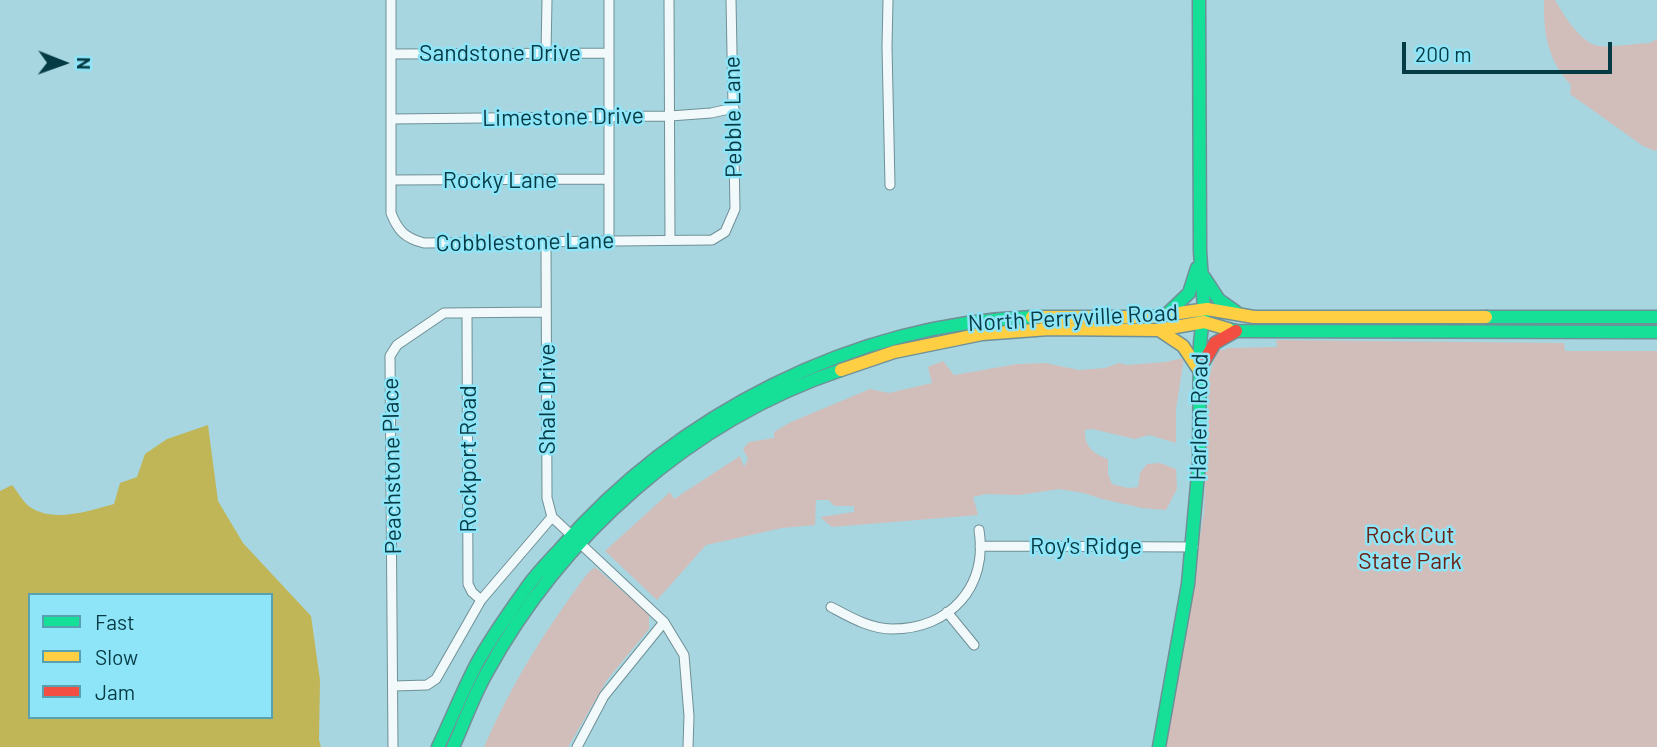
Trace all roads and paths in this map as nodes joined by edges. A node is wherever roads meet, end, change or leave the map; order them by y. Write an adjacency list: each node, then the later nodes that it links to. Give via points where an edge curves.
1 (391, 0): 10 (street, Cobblestone Lane)
2 (547, 0): 8 (street)
3 (609, 0): 9 (street)
4 (669, 0): 13 (street)
5 (731, 0): 11 (street, Pebble Lane)
6 (888, 0): 17 (street)
7 (1199, 0): 22 (main road, Harlem Road)
8 (545, 52): 9 (street, Sandstone Drive); 10 (street, Sandstone Drive)
9 (609, 53): 12 (street)
10 (391, 54): 14 (street, Cobblestone Lane)
11 (734, 108): 13 (street, Limestone Drive); 18 (street, Pebble Lane, via 735,209)
12 (609, 116): 13 (street, Limestone Drive); 14 (street, Limestone Drive); 15 (street)
13 (670, 116): 20 (street)
14 (392, 118): 16 (street, Cobblestone Lane)
15 (609, 179): 16 (street, Rocky Lane); 19 (street)
16 (391, 180): 21 (street, Cobblestone Lane, via 391,213 397,228 409,239 424,243)
17 (890, 185)
18 (725, 232): 20 (street, Cobblestone Lane, via 712,240)
19 (609, 240): 20 (street, Cobblestone Lane); 21 (street, Cobblestone Lane)
20 (670, 240)
21 (546, 243): 23 (street, Shale Drive)
22 (1200, 251): 25 (main road, Harlem Road); 26 (main road, via 1202,274 1219,299 1238,313); 28 (main road, via 1189,293)
23 (546, 312): 24 (street, Peachstone Place); 32 (street, Shale Drive, via 547,498)
24 (467, 313): 37 (street, Rockport Road, via 468,584); 42 (street, Peachstone Place, via 444,313 397,345 390,356)
25 (1204, 315): 26 (main road, North Perryville Road); 28 (main road, North Perryville Road); 29 (main road, North Perryville Road); 31 (main road, Harlem Road)
26 (1254, 317): 27 (main road, North Perryville Road)
27 (1657, 317)
28 (1158, 323): 31 (main road, via 1184,345); 34 (main road, North Perryville Road, via 982,334 894,352 819,377 752,409 690,447)
29 (1236, 331): 30 (main road, North Perryville Road); 31 (main road, via 1211,345)
30 (1657, 332)
31 (1200, 372): 36 (main road, Harlem Road)
32 (552, 517): 34 (street); 37 (street)
33 (979, 530): 35 (street)
34 (575, 537): 40 (street); 43 (main road, North Perryville Road, via 485,675); 45 (main road, North Perryville Road, via 516,601 486,646)
35 (980, 546): 36 (street, Roy's Ridge); 39 (street, via 971,588 961,603)
36 (1193, 547): 48 (main road, Harlem Road)
37 (481, 600): 42 (street, via 436,679 427,685)
38 (831, 607): 39 (street, via 861,622 892,629 934,621)
39 (947, 612): 41 (street)
40 (664, 622): 46 (street, via 604,696); 47 (street, via 684,655)
41 (974, 645)
42 (394, 686): 44 (street, Peachstone Place)
43 (454, 742)
44 (393, 747)
45 (438, 747)
46 (577, 747)
47 (688, 747)
48 (1159, 747)

